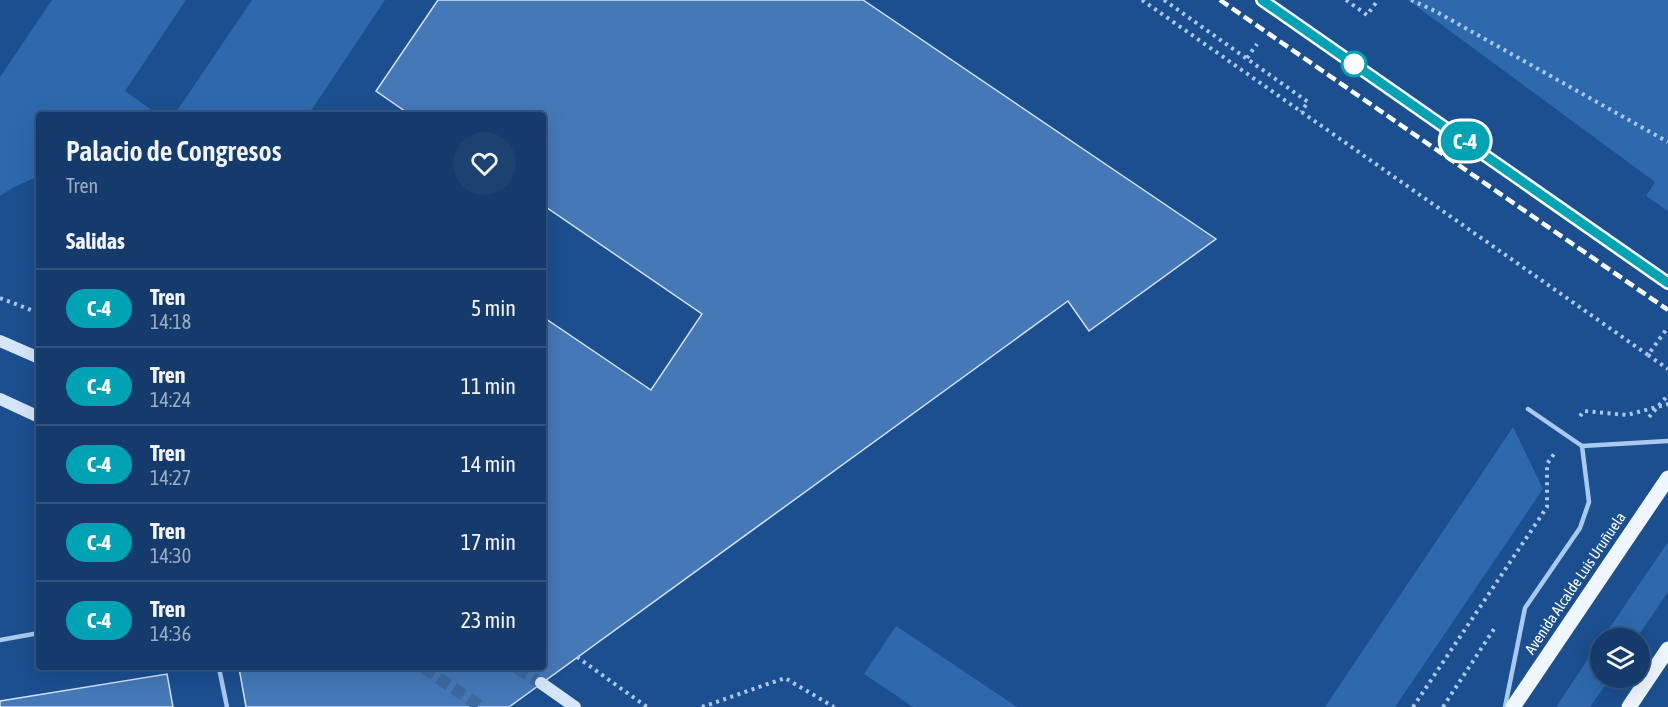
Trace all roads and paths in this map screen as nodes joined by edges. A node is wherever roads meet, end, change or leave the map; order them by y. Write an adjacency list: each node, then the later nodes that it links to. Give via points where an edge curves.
1 (1142, 0): 8 (path)
2 (1164, 0): 7 (path)
3 (1346, 0): 4 (path, via 1367,15)
4 (1378, 0)
5 (1411, 0): 9 (path)
6 (1257, 44): 7 (path)
7 (1247, 58): 8 (path, via 1308,102)
8 (1301, 112): 14 (path)
9 (1668, 142)
10 (0, 298): 11 (path)
11 (36, 312)
12 (1668, 327): 14 (path)
13 (0, 340): 15 (main road)
14 (1648, 355): 16 (path)
15 (36, 357)
16 (1668, 369)
17 (0, 399): 20 (main road)
18 (1668, 404): 21 (path, via 1627,415 1584,411)
19 (1528, 409): 23 (lane)
20 (36, 416)
21 (1578, 419)
22 (1668, 441): 23 (lane)
23 (1582, 446): 38 (lane, via 1589,502 1580,528 1525,608)
24 (1554, 453): 37 (path, via 1547,464 1547,507)
25 (1668, 478): 39 (main road, Avenida Alcalde Luis Uruñuela)
26 (36, 634): 27 (lane)
27 (0, 640)
28 (1668, 649): 40 (main road)
29 (576, 657): 34 (path)
30 (219, 670): 32 (lane)
31 (541, 683): 33 (main road)
32 (226, 707)
33 (576, 707)
34 (647, 707)
35 (702, 707): 36 (path, via 785,678)
36 (834, 707)
37 (1413, 707)
38 (1505, 707)
39 (1513, 707)
40 (1629, 707)

